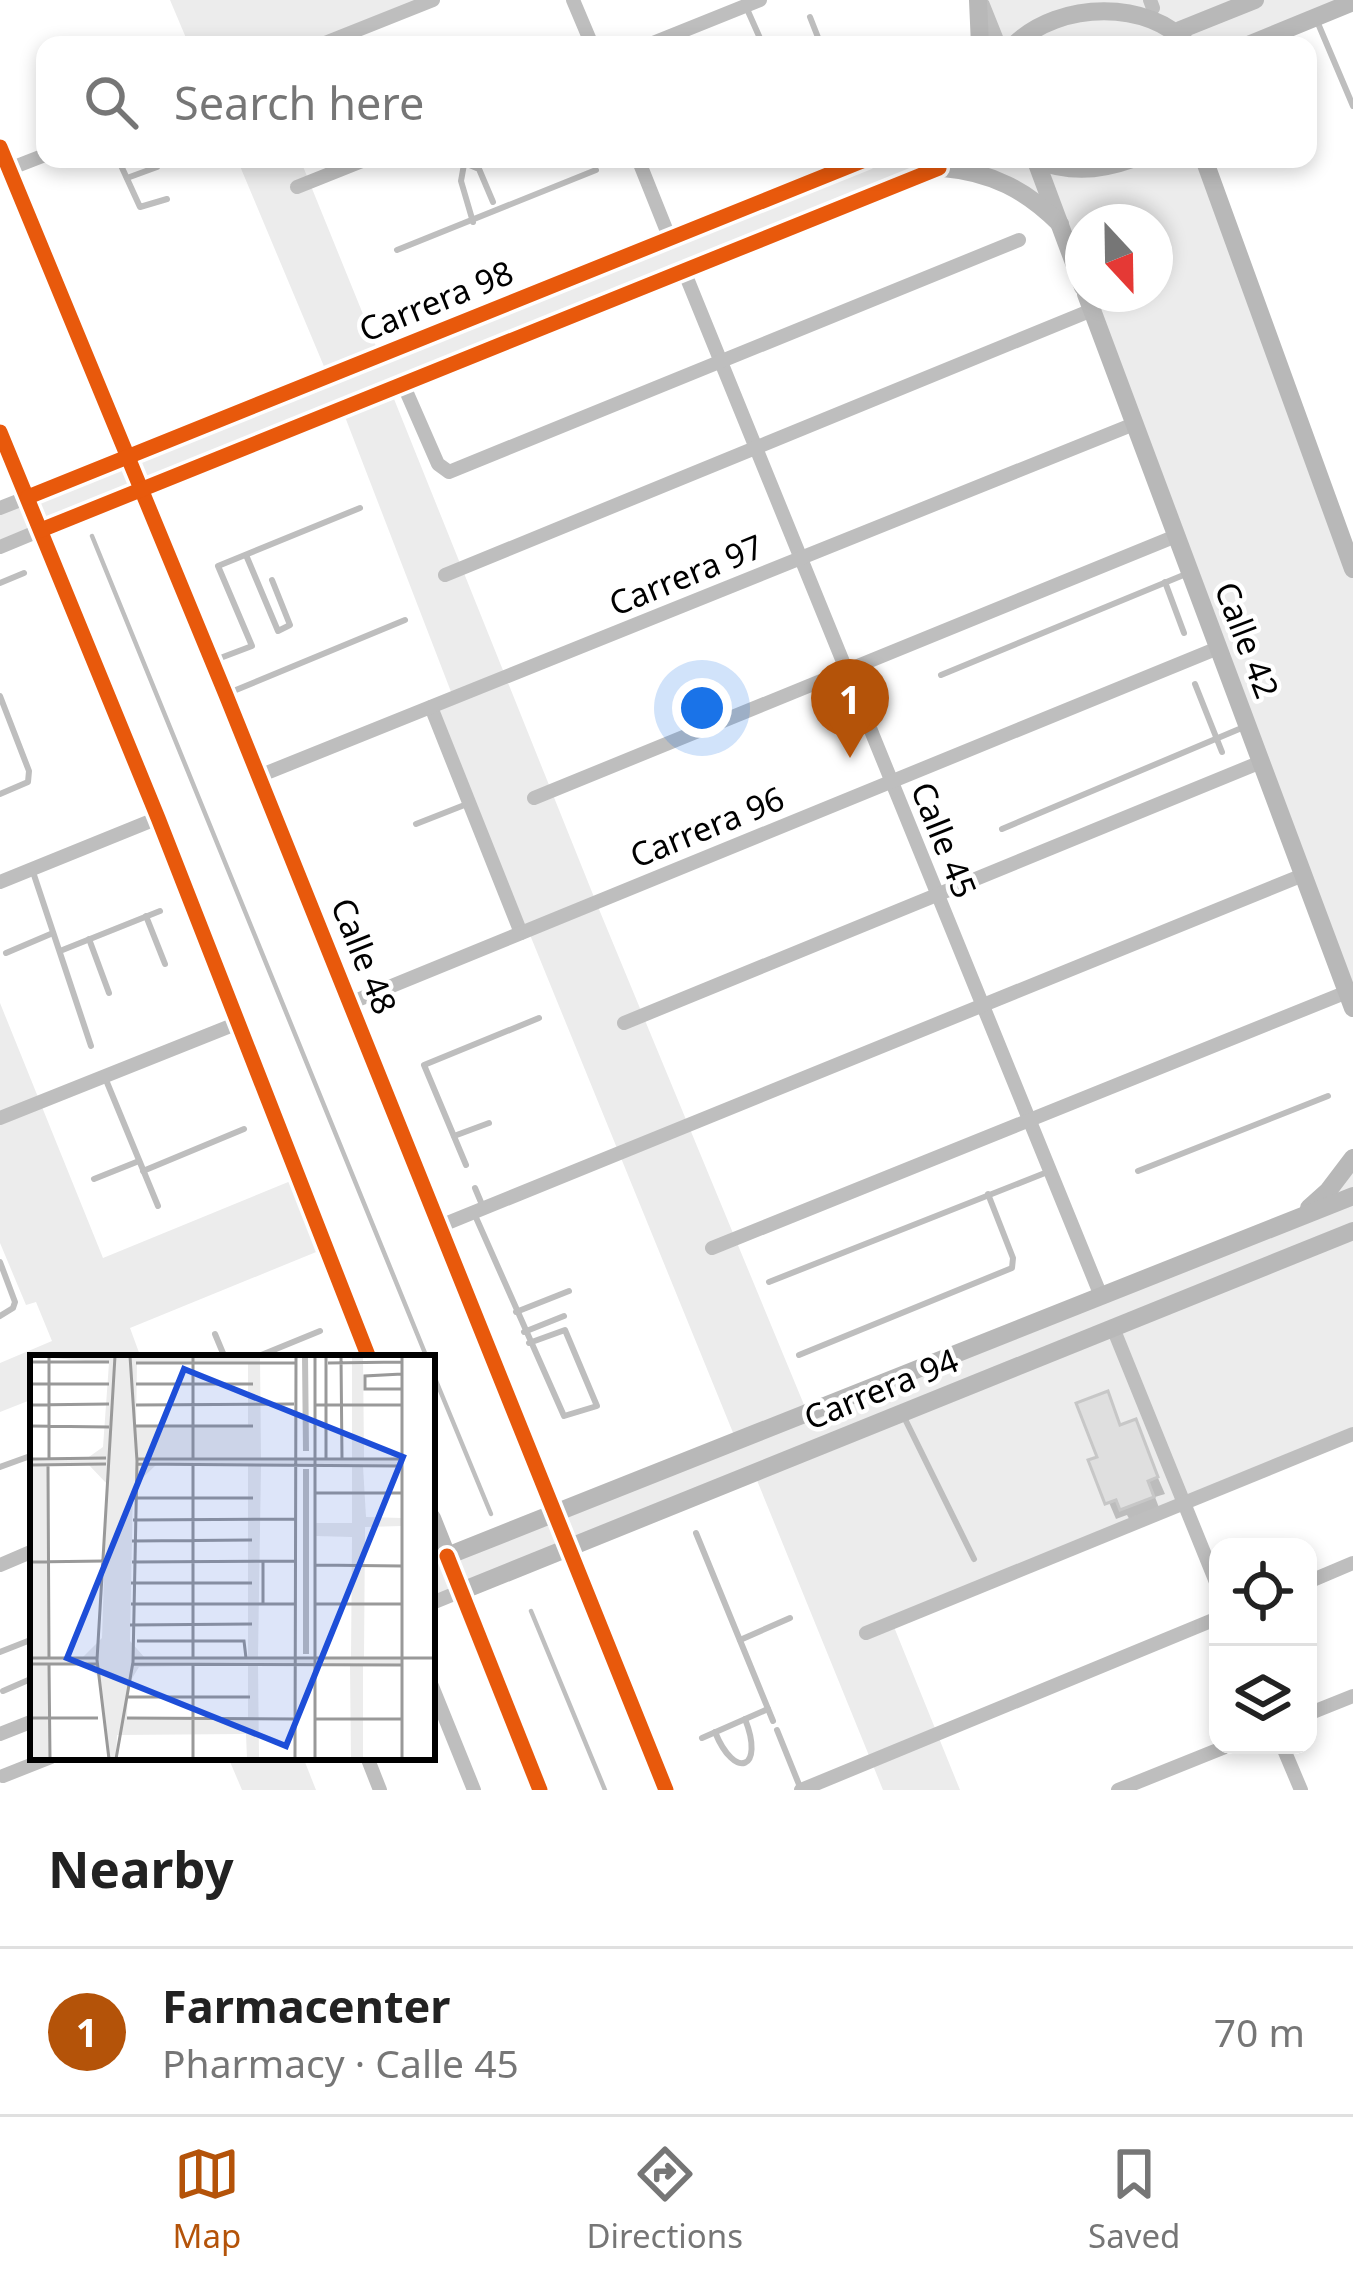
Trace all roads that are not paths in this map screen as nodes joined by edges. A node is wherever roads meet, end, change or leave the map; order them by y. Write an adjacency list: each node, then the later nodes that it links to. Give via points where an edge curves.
1 (433, 0): 10 (street)
2 (573, 0): 11 (street)
3 (980, 0): 15 (street); 16 (street)
4 (1255, 0): 19 (street)
5 (1353, 2): 9 (street)
6 (753, 3): 12 (street); 13 (lane)
7 (1152, 4): 17 (street, via 1075,6); 18 (street)
8 (810, 17): 14 (lane)
9 (1315, 18): 20 (street); 21 (lane)
10 (343, 36)
11 (588, 36)
12 (670, 36)
13 (761, 36)
14 (817, 36)
15 (980, 36)
16 (994, 36)
17 (1024, 36)
18 (1182, 36)
19 (1188, 36)
20 (1279, 36)
21 (1353, 106)
22 (0, 147): 35 (street, Calle 48)
23 (36, 158): 35 (street)
24 (123, 168): 37 (lane)
25 (154, 168): 37 (lane)
26 (345, 168): 39 (street)
27 (464, 168): 42 (lane)
28 (477, 168): 41 (lane)
29 (642, 168): 44 (street)
30 (844, 168): 44 (street, Carrera 98)
31 (939, 168): 43 (street, via 993,177); 48 (street, Carrera 98)
32 (1037, 168): 43 (street, Calle 42)
33 (1207, 168): 38 (street)
34 (1214, 168): 38 (street)
35 (9, 169): 56 (street, Calle 48)
36 (596, 170): 42 (lane)
37 (128, 178): 40 (lane, via 140,207)
38 (1212, 180): 66 (street)
39 (297, 188)
40 (167, 199)
41 (493, 202)
42 (473, 222): 47 (lane)
43 (1060, 224): 45 (street, Calle 42)
44 (670, 238): 56 (street, Carrera 98)
45 (1065, 238)
46 (1019, 240): 51 (street)
47 (397, 250)
48 (684, 271): 51 (street, Calle 45); 52 (street, Carrera 98)
49 (1065, 307): 55 (street)
50 (1093, 312): 53 (street, Calle 42)
51 (720, 359): 52 (street, via 449,472); 55 (street, Calle 45)
52 (403, 384): 57 (street, Carrera 98)
53 (1134, 424): 62 (street, Calle 42); 65 (street, Carrera 97)
54 (0, 433): 58 (street)
55 (756, 447): 65 (street, Calle 45); 69 (street)
56 (127, 457): 57 (street, Calle 48); 58 (street, Carrera 98)
57 (140, 490): 61 (street, Carrera 98); 76 (street, Calle 48)
58 (28, 497): 59 (street, Carrera 98); 61 (street)
59 (0, 508)
60 (360, 508): 64 (lane)
61 (41, 530): 63 (street, Carrera 98); 92 (street)
62 (1176, 536): 67 (street, Calle 42); 77 (street)
63 (0, 547)
64 (246, 555): 70 (lane, via 278,631 290,625); 76 (lane, via 218,566 252,646)
65 (801, 558): 77 (street, Calle 45); 82 (street, Carrera 97)
66 (1353, 569)
67 (1190, 572): 71 (lane); 75 (street, Calle 42)
68 (24, 573): 72 (lane)
69 (445, 574)
70 (272, 580)
71 (1165, 582): 74 (lane); 78 (lane)
72 (0, 583)
73 (405, 620): 80 (lane)
74 (1184, 633)
75 (1218, 648): 83 (street, Calle 42); 88 (street, Carrera 96)
76 (212, 661): 80 (street, Calle 48)
77 (846, 670): 88 (street, Calle 45); 90 (street)
78 (941, 675)
79 (1196, 684): 84 (lane)
80 (226, 694): 87 (street, Calle 48)
81 (0, 696): 89 (lane, via 29,771 28,782)
82 (431, 707): 87 (street, Carrera 97); 91 (street)
83 (1247, 726): 84 (lane); 86 (street, Calle 42)
84 (1216, 739): 85 (lane); 94 (lane)
85 (1222, 752)
86 (1261, 762): 96 (street, Calle 42); 98 (street)
87 (259, 776): 109 (street, Calle 48)
88 (892, 782): 98 (street, Calle 45); 101 (street, Carrera 96)
89 (0, 794)
90 (534, 798)
91 (470, 802): 93 (lane); 101 (street)
92 (158, 818): 95 (street); 112 (street)
93 (416, 824)
94 (1002, 829)
95 (32, 869): 97 (street); 102 (lane)
96 (1303, 875): 108 (street, Calle 42); 110 (street)
97 (0, 882)
98 (938, 894): 110 (street, Calle 45); 113 (street)
99 (160, 911): 100 (lane)
100 (146, 916): 103 (lane); 106 (lane)
101 (521, 932): 109 (street, Carrera 96)
102 (53, 933): 104 (lane); 105 (lane)
103 (89, 939): 104 (lane); 107 (lane)
104 (60, 951): 114 (lane)
105 (6, 953)
106 (165, 964)
107 (109, 993)
108 (1350, 1000): 118 (street)
109 (350, 1003): 135 (street, Calle 48)
110 (982, 1006): 118 (street, Calle 45); 133 (street)
111 (539, 1018): 121 (lane, via 424,1065)
112 (238, 1023): 115 (street); 152 (street)
113 (624, 1023)
114 (91, 1046)
115 (104, 1077): 117 (street); 123 (lane)
116 (1328, 1096): 127 (lane)
117 (0, 1118)
118 (1029, 1120): 126 (street, Calle 45); 137 (street)
119 (489, 1123): 121 (lane)
120 (244, 1129): 125 (lane)
121 (454, 1136): 124 (lane)
122 (1353, 1158): 134 (street)
123 (139, 1161): 125 (lane); 128 (lane)
124 (466, 1165)
125 (143, 1171): 132 (lane)
126 (1050, 1171): 130 (lane); 141 (street, Calle 45)
127 (1138, 1171)
128 (94, 1179)
129 (475, 1188): 133 (lane)
130 (988, 1194): 139 (lane); 153 (lane, via 1012,1268)
131 (1353, 1196): 134 (street, Carrera 94)
132 (158, 1206)
133 (478, 1210): 135 (street); 142 (lane)
134 (1294, 1218): 141 (street, Carrera 94)
135 (440, 1226): 159 (street, Calle 48)
136 (1353, 1235): 145 (street, Carrera 94)
137 (712, 1248)
138 (0, 1262): 143 (lane, via 15,1302)
139 (769, 1282)
140 (569, 1292): 142 (lane)
141 (1101, 1296): 159 (street, Carrera 94)
142 (516, 1312): 147 (lane)
143 (0, 1316)
144 (564, 1316): 147 (lane)
145 (1113, 1328): 154 (street, Carrera 94); 158 (street)
146 (320, 1331): 151 (lane)
147 (524, 1332): 149 (lane)
148 (215, 1334): 150 (lane)
149 (529, 1343): 149 (lane, via 564,1416 597,1406 565,1330)
150 (224, 1355)
151 (261, 1355)
152 (368, 1355)
153 (800, 1355)
154 (902, 1413): 161 (street, Carrera 94); 164 (lane)
155 (1353, 1434): 158 (street)
156 (30, 1456): 157 (lane)
157 (0, 1467)
158 (1184, 1503): 167 (street); 173 (street)
159 (556, 1513): 161 (street, Calle 48); 163 (street, Carrera 94)
160 (696, 1533): 175 (lane)
161 (569, 1548): 169 (street, Carrera 94); 196 (street, Calle 48)
162 (30, 1553): 166 (street)
163 (439, 1559): 169 (street)
164 (974, 1559)
165 (1353, 1563): 168 (street)
166 (0, 1565)
167 (1209, 1566)
168 (1317, 1578)
169 (459, 1592): 170 (street, Carrera 94); 195 (street)
170 (435, 1602)
171 (790, 1618): 175 (lane)
172 (1209, 1622): 197 (street)
173 (866, 1633)
174 (30, 1640): 176 (lane)
175 (740, 1640): 181 (lane)
176 (0, 1652)
177 (30, 1679): 178 (lane)
178 (3, 1691)
179 (435, 1692): 194 (street)
180 (1353, 1696): 182 (street)
181 (768, 1709): 183 (lane); 197 (lane)
182 (1317, 1710)
183 (745, 1719): 185 (lane); 185 (lane, via 755,1744 746,1762 726,1757)
184 (30, 1722): 186 (street)
185 (715, 1732): 187 (lane)
186 (0, 1734)
187 (701, 1738)
188 (1209, 1753): 198 (street)
189 (1286, 1754): 199 (street)
190 (44, 1760): 192 (street)
191 (368, 1760): 193 (street)
192 (4, 1778)
193 (380, 1790)
194 (474, 1790)
195 (540, 1790)
196 (666, 1790)
197 (801, 1790)
198 (1118, 1790)
199 (1300, 1790)

